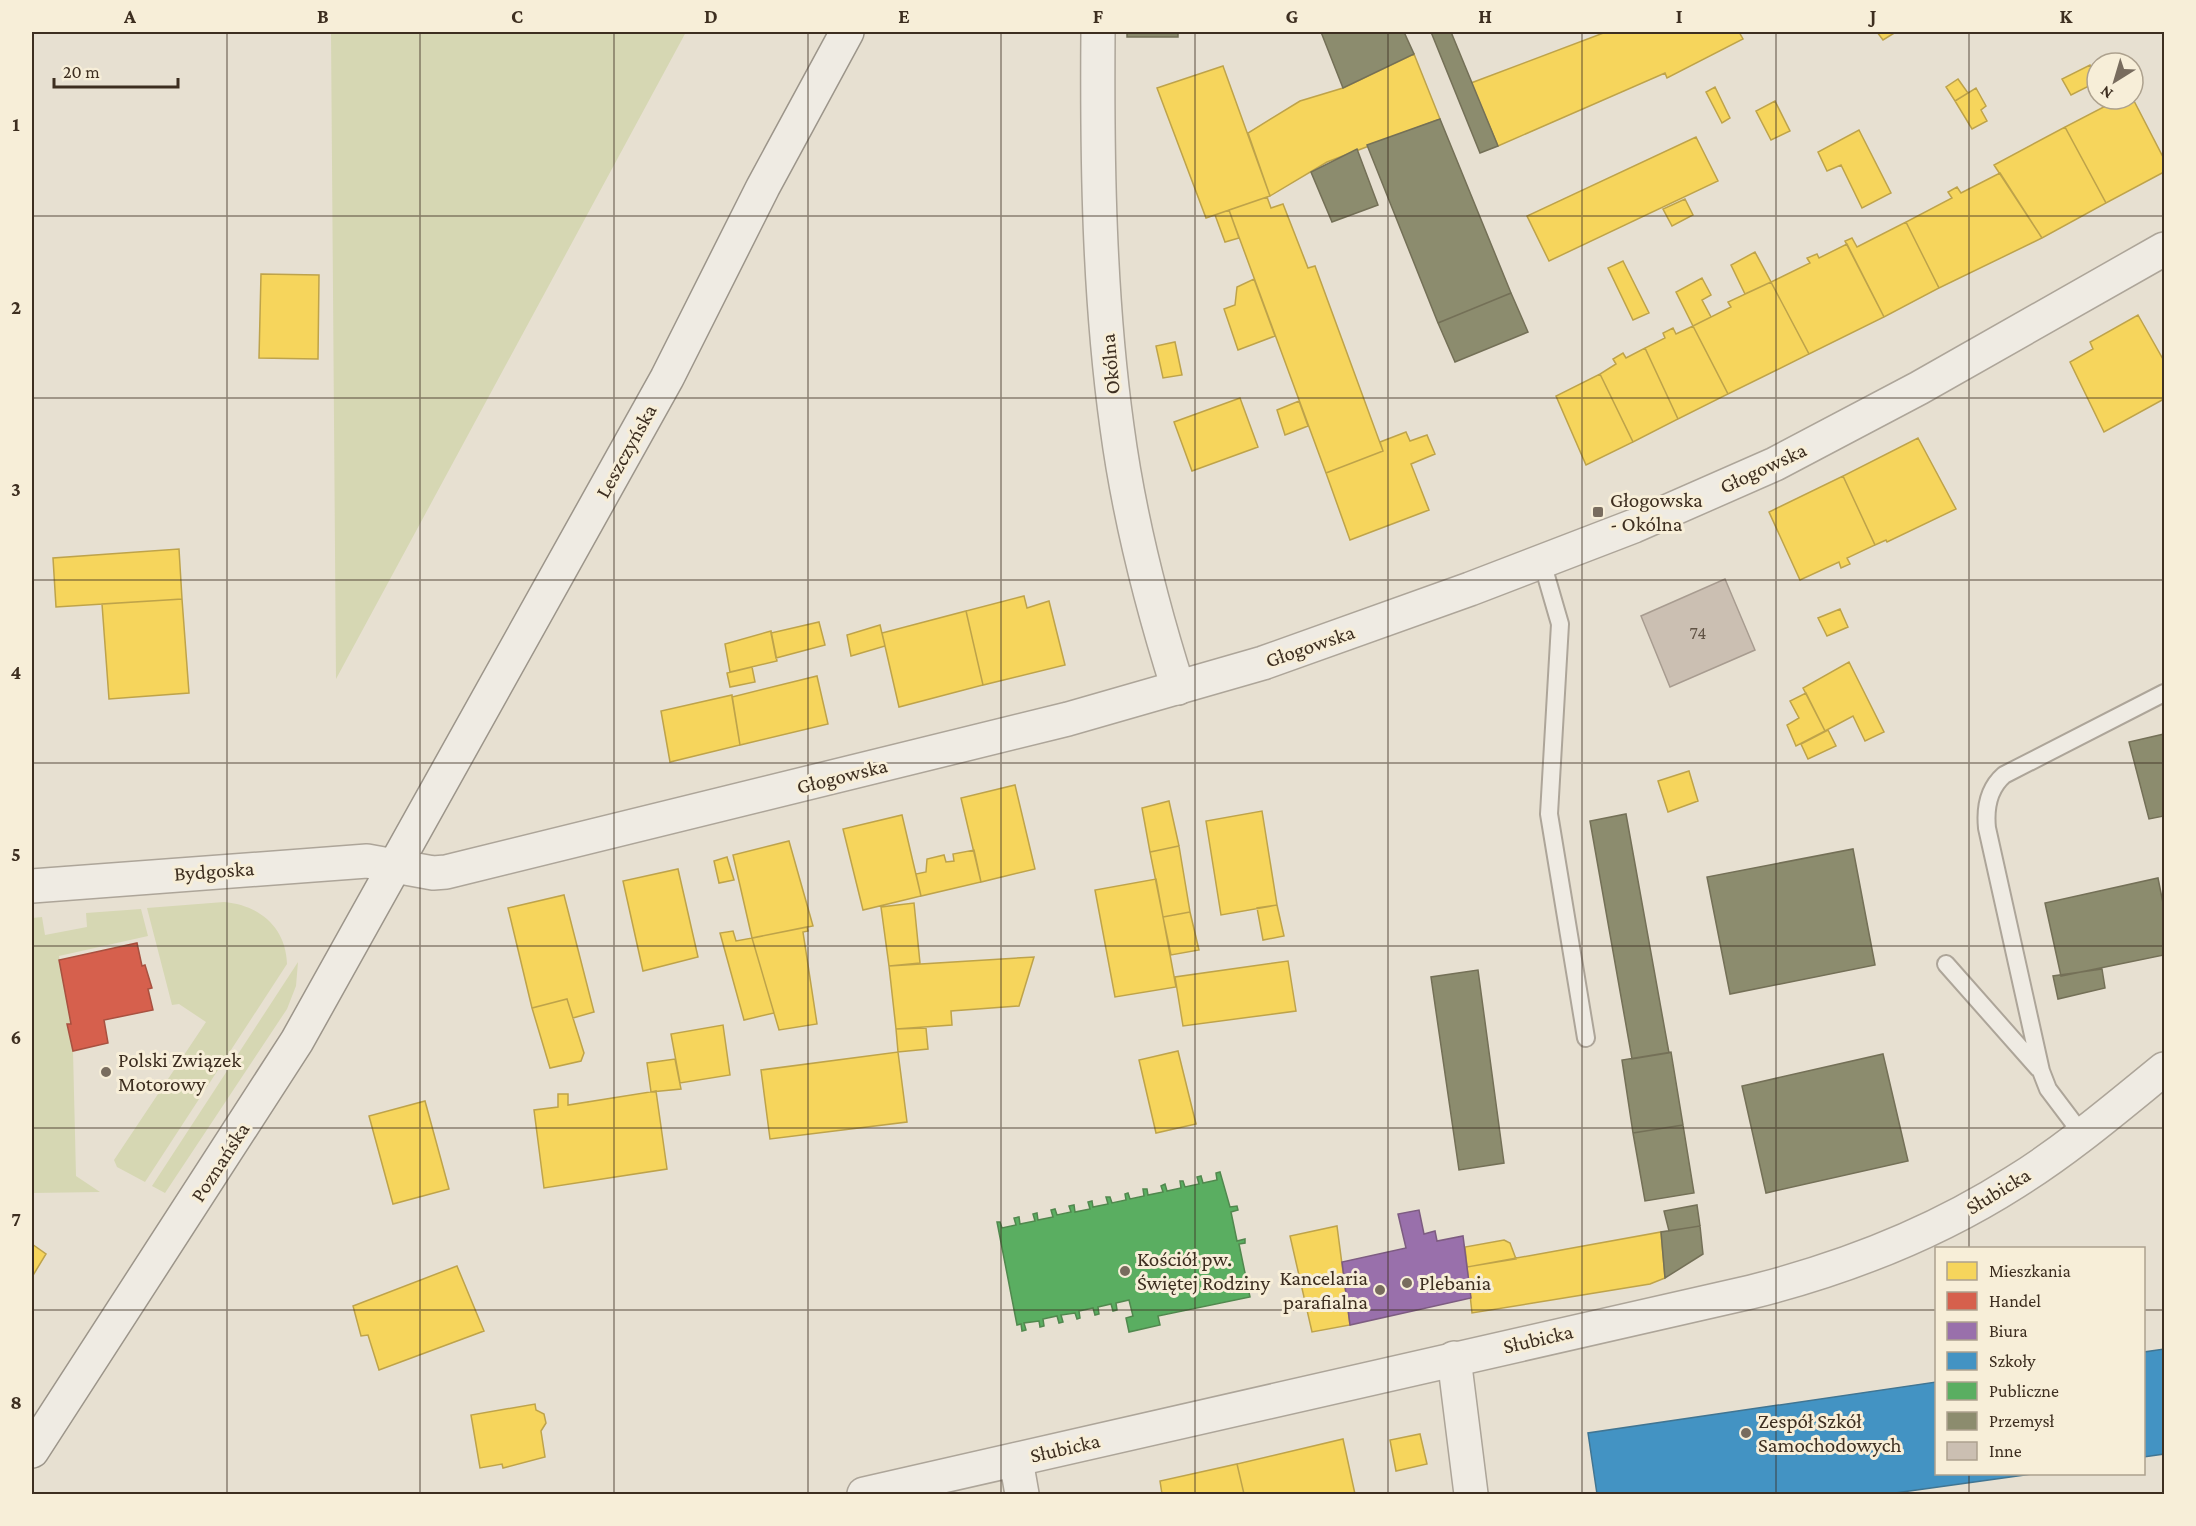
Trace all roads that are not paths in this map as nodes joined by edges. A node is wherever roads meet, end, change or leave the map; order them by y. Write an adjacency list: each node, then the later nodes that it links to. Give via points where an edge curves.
1 (847, 32): 7 (street, Leszczyńska, via 667,378)
2 (1098, 32): 5 (street, Okólna, via 1104,276 1113,398 1140,554)
3 (2164, 249): 4 (street, Głogowska, via 1919,388 1775,464)
4 (1542, 562): 5 (street, Głogowska, via 1350,633); 10 (lane, via 1560,624 1549,814)
5 (1178, 688): 7 (street, Głogowska, via 978,743 458,869 432,873)
6 (2164, 693): 12 (lane, via 2004,775 1993,787 1988,801 1987,828)
7 (396, 866): 8 (street, Bydgoska, via 367,861); 15 (street, Poznańska, via 279,1071)
8 (32, 886)
9 (1946, 963): 12 (lane)
10 (1586, 1038)
11 (2164, 1070): 13 (street, Słubicka)
12 (2041, 1071): 13 (lane, via 2048,1089)
13 (2082, 1134): 14 (street, Słubicka, via 2031,1172 1969,1209 1838,1266 1762,1289)
14 (1454, 1358): 16 (street, Słubicka); 19 (street)
15 (32, 1451)
16 (1016, 1460): 17 (street, Słubicka); 18 (street)
17 (864, 1494)
18 (1022, 1494)
19 (1471, 1494)

